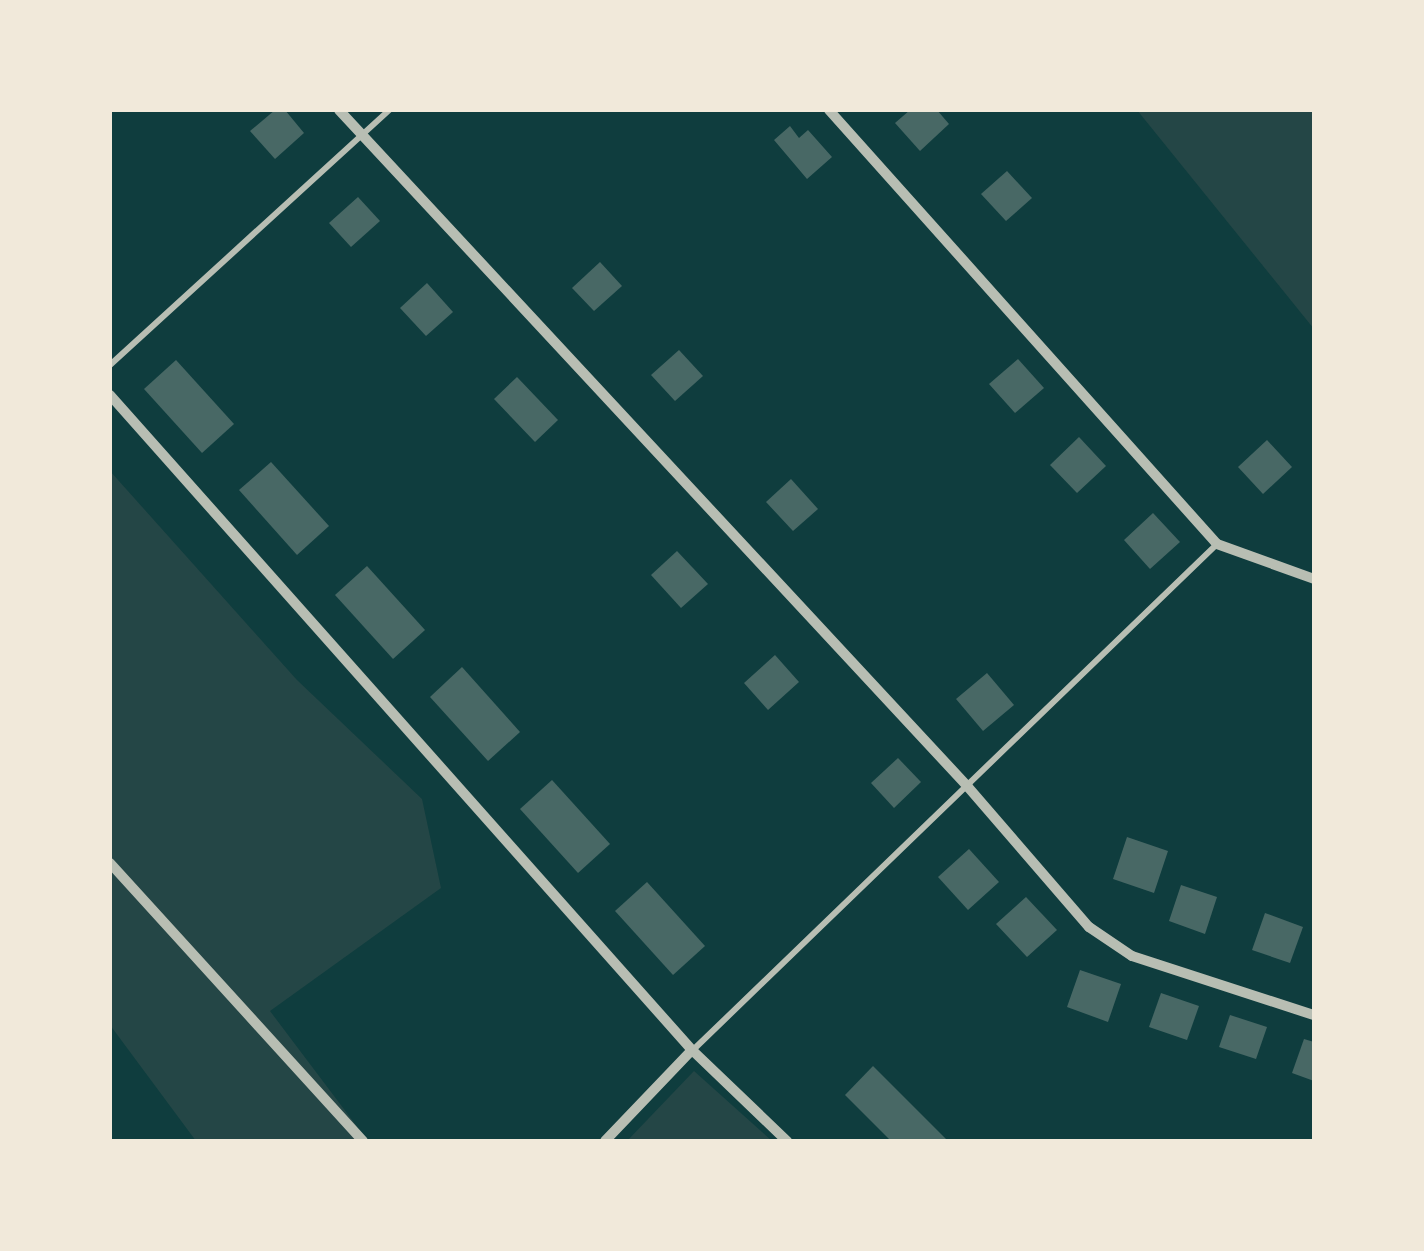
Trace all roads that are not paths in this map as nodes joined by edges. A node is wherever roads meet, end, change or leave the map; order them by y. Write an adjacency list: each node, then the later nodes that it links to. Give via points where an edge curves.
1 (339, 110): 4 (street)
2 (389, 110): 4 (lane)
3 (828, 110): 7 (street)
4 (361, 135): 5 (lane); 9 (street)
5 (110, 365)
6 (110, 395): 12 (street)
7 (1217, 544): 8 (street); 9 (lane)
8 (1314, 579)
9 (968, 787): 11 (street, via 1089,927 1132,956); 12 (lane)
10 (110, 863): 13 (street)
11 (1314, 1015)
12 (692, 1050): 14 (street); 15 (street)
13 (363, 1141)
14 (605, 1141)
15 (788, 1141)

